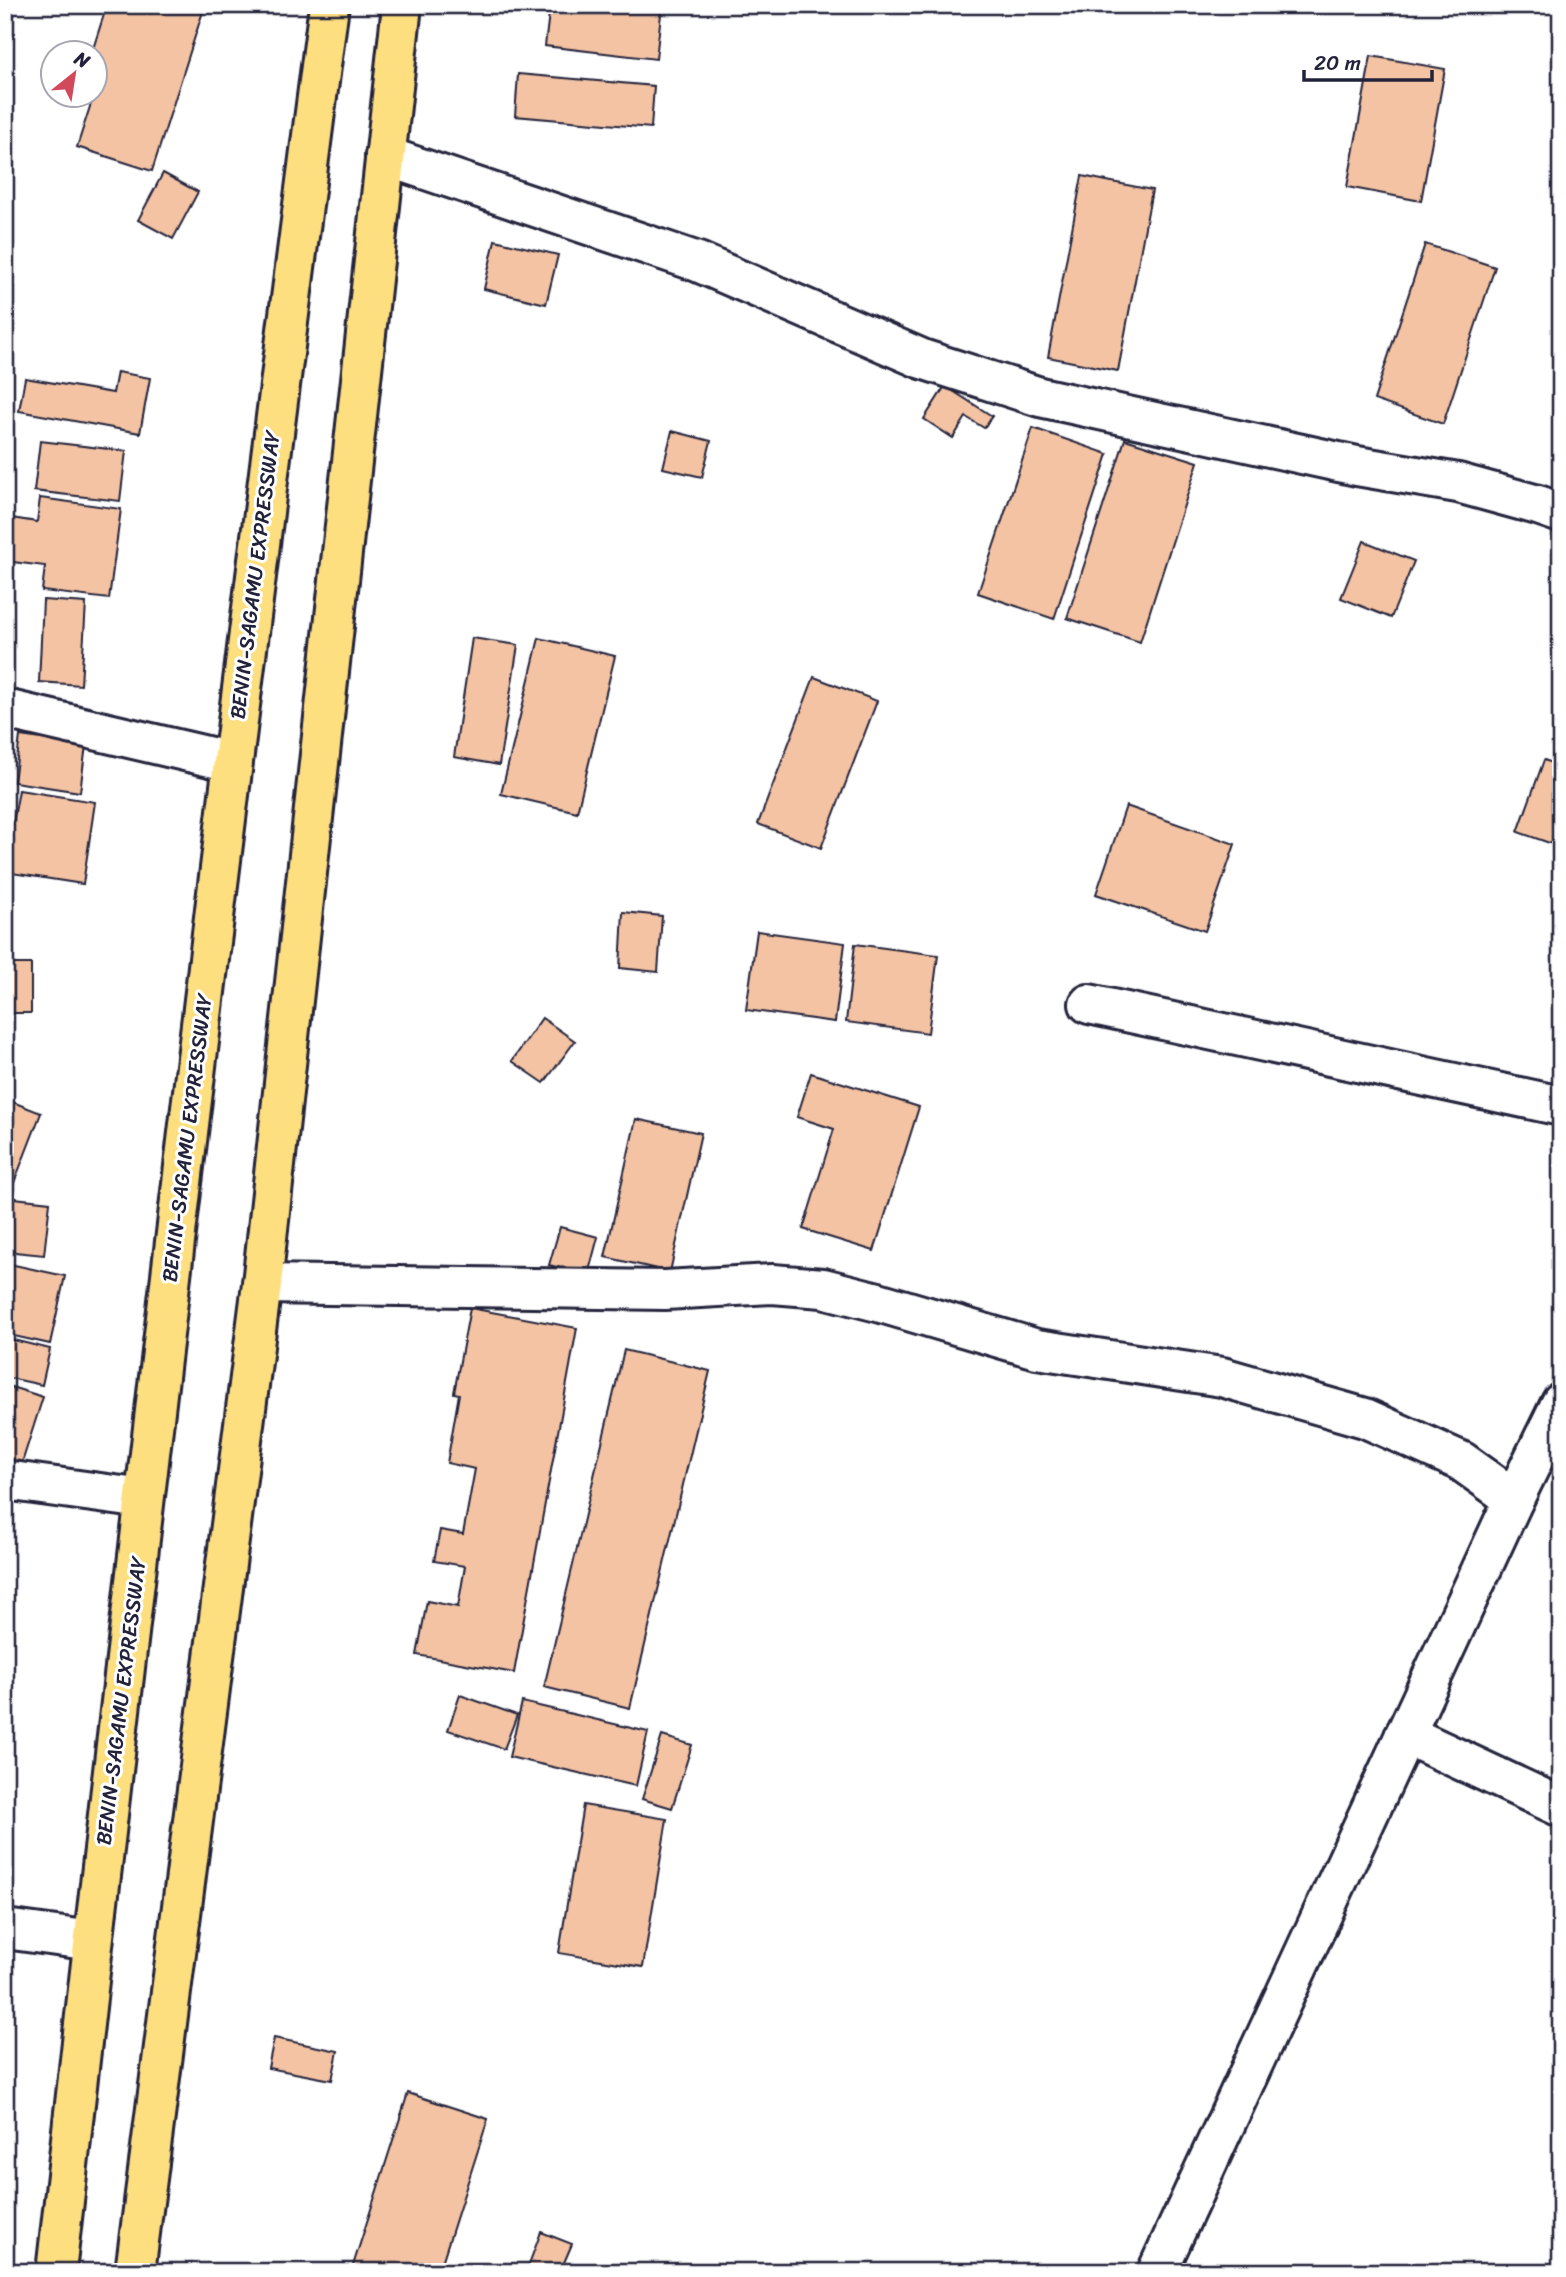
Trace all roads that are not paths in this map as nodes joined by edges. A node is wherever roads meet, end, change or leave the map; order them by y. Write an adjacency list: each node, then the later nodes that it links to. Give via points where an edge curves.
1 (329, 5): 6 (highway, BENIN-SAGAMU EXPRESSWAY)
2 (402, 5): 3 (highway)
3 (385, 156): 4 (street, via 686,258 922,359 1040,397 1458,484); 9 (highway)
4 (1561, 513)
5 (5, 709): 6 (street)
6 (232, 762): 12 (highway, BENIN-SAGAMU EXPRESSWAY)
7 (1089, 1003): 8 (street)
8 (1561, 1106)
9 (262, 1284): 13 (street, via 665,1290 772,1284 823,1289 1037,1349 1222,1377 1365,1418 1461,1461); 19 (highway)
10 (1561, 1403): 13 (street)
11 (5, 1480): 12 (street)
12 (144, 1499): 17 (highway, BENIN-SAGAMU EXPRESSWAY)
13 (1514, 1499): 14 (street)
14 (1405, 1734): 15 (street); 20 (street)
15 (1561, 1807)
16 (5, 1929): 17 (street)
17 (93, 1941): 18 (highway, BENIN-SAGAMU EXPRESSWAY)
18 (56, 2272)
19 (135, 2272)
20 (1157, 2272)

